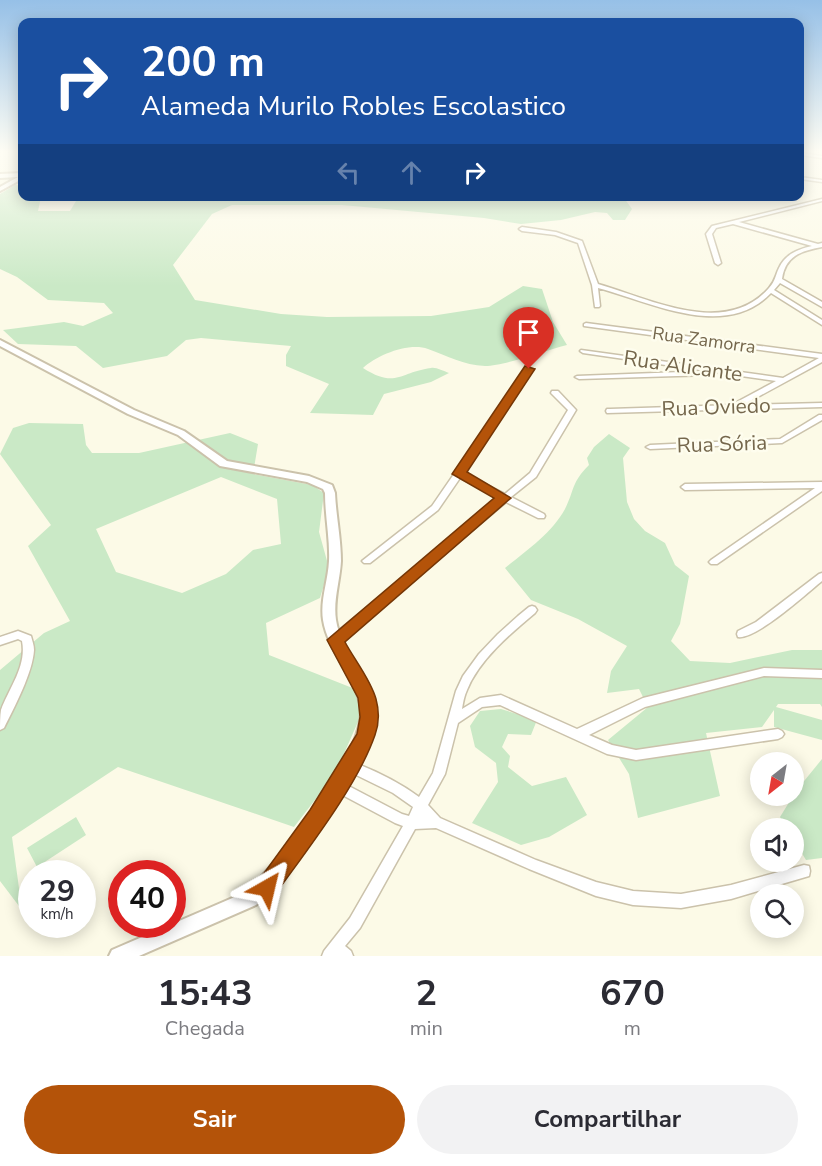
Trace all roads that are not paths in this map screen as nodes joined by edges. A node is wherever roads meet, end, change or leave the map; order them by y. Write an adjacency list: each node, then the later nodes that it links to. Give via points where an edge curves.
1 (822, 200): 2 (street)
2 (732, 222): 4 (street); 5 (street, via 711,230)
3 (522, 229): 7 (street, via 580,242)
4 (820, 245): 6 (street, via 790,256 780,270)
5 (718, 262)
6 (779, 280): 8 (street); 9 (street)
7 (595, 285): 8 (street, via 670,307 717,314 748,308); 10 (street)
8 (770, 291): 11 (street)
9 (822, 305)
10 (597, 306)
11 (818, 317): 12 (street)
12 (822, 323)
13 (586, 325): 16 (street, Rua Zamorra)
14 (0, 343): 42 (street, via 131,412 181,433 224,464 309,479 327,486 335,560 329,623)
15 (583, 351): 17 (street, Rua Alicante)
16 (822, 357): 22 (street)
17 (660, 362): 19 (street, Rua Alicante); 20 (street)
18 (529, 369): 31 (street)
19 (734, 373): 20 (street); 22 (street, Rua Alicante)
20 (662, 374): 21 (street)
21 (579, 377)
22 (784, 380): 23 (street)
23 (762, 392): 25 (street); 27 (street)
24 (555, 393): 34 (street, via 572,410 537,470)
25 (776, 405): 26 (street, Rua Oviedo); 27 (street, Rua Oviedo)
26 (822, 405)
27 (736, 407): 28 (street, Rua Oviedo)
28 (610, 411)
29 (822, 417): 30 (street, Rua Sória, via 782,441)
30 (650, 447)
31 (459, 474): 34 (street); 36 (street, via 430,512)
32 (822, 486): 33 (street); 37 (street)
33 (685, 487)
34 (504, 498): 35 (street); 42 (street)
35 (541, 516)
36 (367, 561)
37 (714, 562)
38 (822, 576): 40 (street, via 760,625)
39 (532, 610): 44 (street, via 474,668 461,691)
40 (742, 634)
41 (0, 640): 45 (street, via 21,634 30,643 27,663)
42 (335, 640): 48 (street, via 367,697 366,734)
43 (822, 674): 46 (street, via 764,672 643,703)
44 (453, 720): 46 (street, via 480,703 501,700); 50 (street, via 442,768)
45 (0, 725)
46 (579, 734): 47 (street, via 611,750 636,755)
47 (778, 734)
48 (350, 766): 49 (street); 50 (street)
49 (337, 786): 52 (street); 55 (street, via 278,874 260,894)
50 (422, 804): 51 (street); 52 (street)
51 (436, 822): 52 (street); 53 (street, via 596,889 633,898 681,901 731,892)
52 (412, 823): 54 (street)
53 (801, 872)
54 (337, 953)
55 (118, 956)

